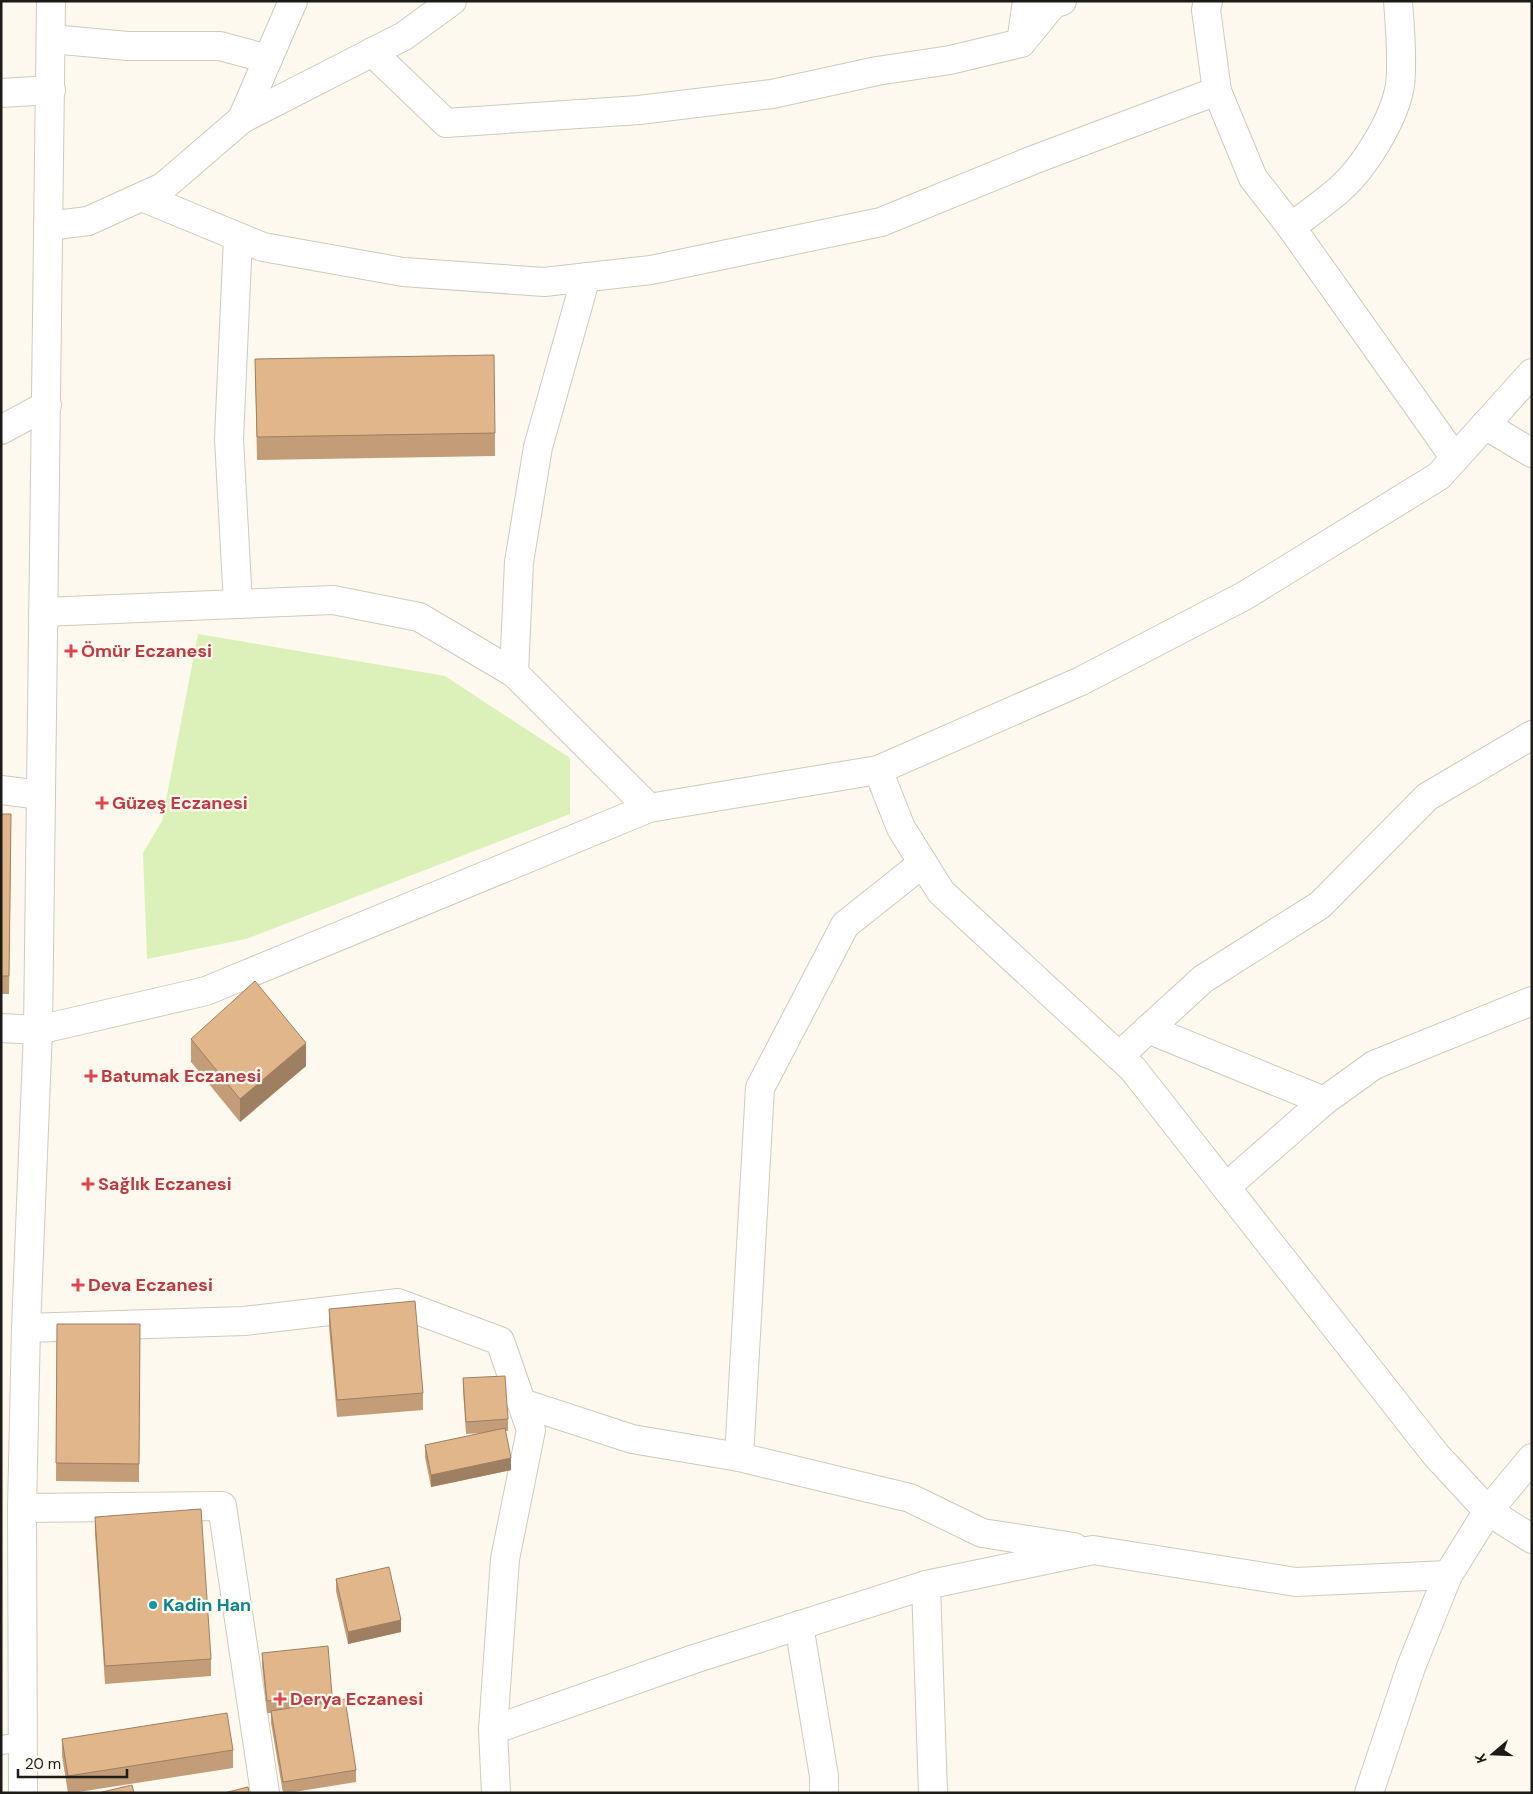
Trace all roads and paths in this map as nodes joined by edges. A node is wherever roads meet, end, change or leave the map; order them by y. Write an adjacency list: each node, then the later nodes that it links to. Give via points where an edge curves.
1 (51, 1): 8 (street)
2 (293, 1): 11 (street)
3 (452, 1): 10 (street, via 404,36)
4 (1027, 1): 9 (street)
5 (1062, 1): 9 (street, via 1054,4)
6 (1208, 1): 13 (street, via 1206,10)
7 (1398, 1): 18 (street, via 1400,86 1389,120 1368,156 1341,188)
8 (51, 39): 11 (street, via 128,46 220,46); 12 (street)
9 (1021, 43): 10 (street, via 772,94 639,110 446,123)
10 (372, 52): 15 (street)
11 (268, 59): 15 (street)
12 (50, 90): 14 (street); 17 (street)
13 (1217, 91): 18 (street, via 1253,178); 20 (street, via 1033,160 881,222 651,270)
14 (1, 93)
15 (242, 119): 16 (street, via 163,187)
16 (142, 197): 17 (street, via 88,221); 19 (street)
17 (48, 226): 22 (street)
18 (1291, 227): 26 (street)
19 (238, 237): 20 (street, via 264,247 403,272 544,282); 27 (street, via 229,439)
20 (586, 277): 29 (street, via 538,447 519,562)
21 (1532, 373): 23 (street)
22 (46, 405): 24 (street); 28 (street)
23 (1485, 425): 25 (street); 26 (street)
24 (1, 430)
25 (1532, 453)
26 (1455, 458): 31 (street, via 1439,476 1244,596 1081,681)
27 (238, 604): 28 (street); 29 (street, via 333,600 419,617)
28 (44, 612): 33 (street)
29 (514, 673): 34 (street)
30 (1532, 735): 38 (street, via 1427,797 1320,905 1203,980)
31 (878, 770): 34 (street); 35 (street, via 901,828)
32 (1, 790): 33 (street)
33 (41, 795): 39 (street)
34 (649, 808): 39 (street, via 206,991)
35 (923, 863): 40 (street, via 941,892); 45 (street, via 845,925 760,1088)
36 (1532, 1001): 41 (street, via 1374,1066)
37 (1, 1028): 39 (street)
38 (1148, 1029): 40 (street); 41 (street)
39 (38, 1030): 43 (street)
40 (1119, 1056): 42 (street, via 1133,1069)
41 (1324, 1101): 42 (street)
42 (1226, 1186): 48 (street, via 1436,1455)
43 (26, 1328): 44 (street, via 244,1321 398,1303 500,1341); 47 (street)
44 (522, 1403): 45 (street, via 632,1439); 54 (street, via 531,1430 505,1559)
45 (738, 1457): 50 (street, via 910,1498 982,1533)
46 (1532, 1458): 48 (street)
47 (22, 1508): 55 (street); 57 (street, via 222,1506)
48 (1488, 1511): 49 (street); 51 (street)
49 (1532, 1539)
50 (1093, 1550): 51 (street, via 1296,1582); 52 (street)
51 (1448, 1575): 61 (street, via 1412,1667)
52 (926, 1585): 53 (street); 60 (street)
53 (799, 1625): 54 (street); 59 (street, via 824,1776)
54 (493, 1730): 58 (street)
55 (12, 1744): 56 (street)
56 (23, 1793)
57 (265, 1793)
58 (496, 1793)
59 (824, 1793)
60 (933, 1793)
61 (1369, 1793)

